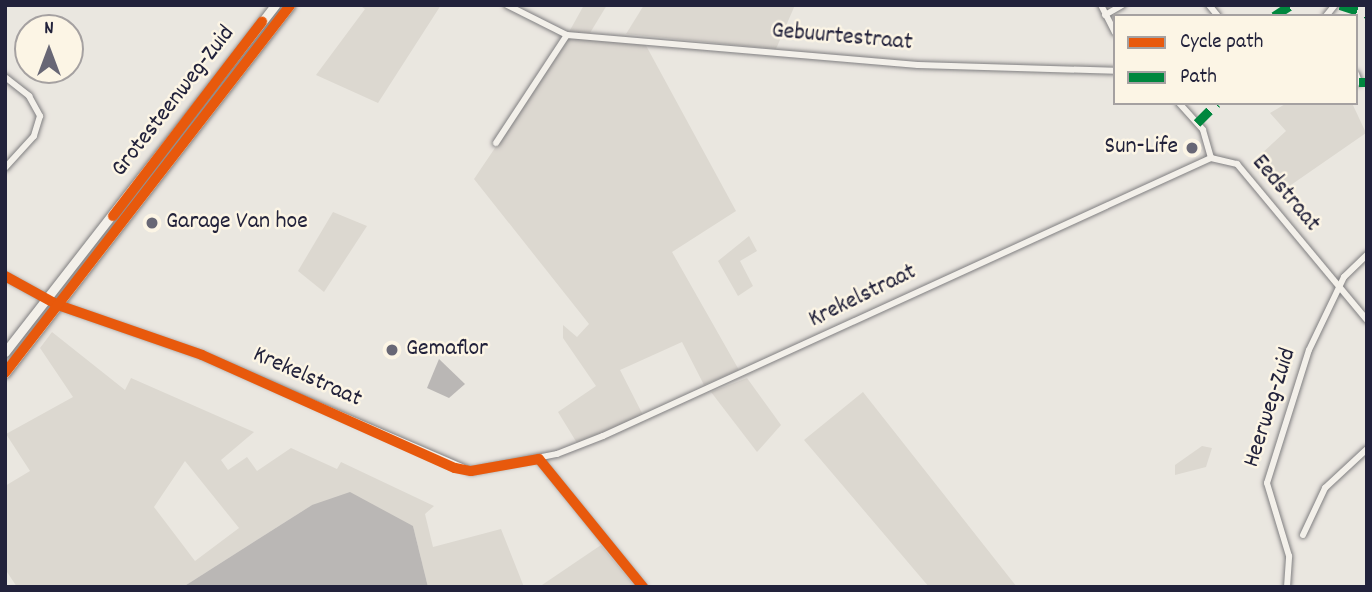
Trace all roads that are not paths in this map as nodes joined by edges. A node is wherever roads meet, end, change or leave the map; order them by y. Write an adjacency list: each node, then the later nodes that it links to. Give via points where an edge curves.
1 (275, 5): 18 (highway, Grotesteenweg-Zuid)
2 (290, 5): 19 (highway, Grotesteenweg-Zuid)
3 (507, 5): 8 (street, Gebuurtestraat)
4 (1101, 5): 6 (street)
5 (1122, 5): 6 (street)
6 (1105, 15): 7 (street)
7 (1113, 29)
8 (567, 35): 9 (street, Gebuurtestraat, via 918,65); 12 (street)
9 (1113, 71)
10 (5, 77): 14 (street, via 29,96 40,116 34,136)
11 (1182, 105): 13 (street, Eedstraat, via 1203,130)
12 (496, 143)
13 (1211, 158): 17 (street, Eedstraat, via 1237,164); 24 (street, Krekelstraat, via 765,364)
14 (5, 168)
15 (1367, 255): 17 (street, Heerweg-Zuid)
16 (5, 276): 18 (street, Krekelstraat)
17 (1339, 285): 20 (street, Eedstraat); 27 (street, Heerweg-Zuid, via 1309,350 1267,483 1289,556)
18 (48, 299): 19 (street, Krekelstraat); 21 (highway, Grotesteenweg-Zuid)
19 (58, 305): 22 (highway, Grotesteenweg-Zuid); 24 (street, Krekelstraat, via 202,355 455,468 471,471)
20 (1367, 320)
21 (5, 352)
22 (5, 373)
23 (1367, 449): 25 (street, via 1325,488)
24 (539, 458): 26 (street)
25 (1303, 535)
26 (643, 587)
27 (1287, 587)

